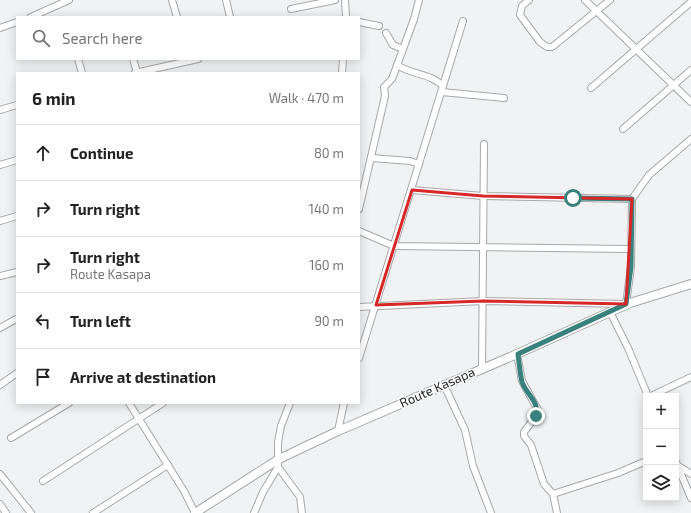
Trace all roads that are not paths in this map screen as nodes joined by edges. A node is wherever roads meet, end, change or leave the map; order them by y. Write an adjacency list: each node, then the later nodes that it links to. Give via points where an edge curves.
1 (53, 0): 12 (street)
2 (69, 0): 12 (street)
3 (172, 0): 16 (street)
4 (226, 0): 17 (street)
5 (335, 0): 13 (street)
6 (345, 0): 18 (street)
7 (419, 0): 25 (street)
8 (529, 0): 14 (street, via 522,6 520,15 547,48 552,47)
9 (584, 0): 14 (street)
10 (610, 0): 14 (street)
11 (691, 2): 26 (street)
12 (54, 8): 15 (street)
13 (291, 9)
14 (597, 11): 26 (street)
15 (34, 16)
16 (177, 16)
17 (230, 16)
18 (346, 16)
19 (463, 21): 39 (street)
20 (16, 22): 23 (street)
21 (360, 22): 22 (street)
22 (379, 26)
23 (0, 28)
24 (386, 32): 25 (street, via 393,45)
25 (403, 49): 31 (street)
26 (636, 49): 37 (street); 38 (street)
27 (78, 60): 33 (street)
28 (133, 60): 34 (street)
29 (189, 60): 35 (street)
30 (343, 60): 36 (street)
31 (397, 65): 39 (street, via 409,72 434,79); 47 (street, via 392,80 384,88 385,96)
32 (691, 70): 37 (street)
33 (82, 72)
34 (136, 72)
35 (140, 72)
36 (342, 72)
37 (674, 84): 41 (street); 44 (street)
38 (591, 88)
39 (442, 89): 40 (street); 49 (street)
40 (504, 98)
41 (691, 102)
42 (16, 105): 43 (street)
43 (0, 110)
44 (623, 129)
45 (691, 139): 53 (street, via 648,175)
46 (484, 144): 52 (street)
47 (371, 158): 49 (street); 54 (street)
48 (16, 160): 50 (street)
49 (419, 164): 51 (street)
50 (0, 165)
51 (412, 190): 52 (street); 58 (street)
52 (483, 196): 53 (street); 59 (street)
53 (632, 199): 60 (street)
54 (360, 205)
55 (16, 216): 56 (street)
56 (0, 221)
57 (360, 231): 58 (street)
58 (394, 246): 59 (street); 66 (street)
59 (483, 248): 60 (street); 64 (street)
60 (631, 249): 65 (street)
61 (16, 272): 62 (street)
62 (0, 276)
63 (691, 284): 65 (main road, Route Kasapa)
64 (483, 300): 65 (street); 66 (street); 73 (street)
65 (626, 304): 68 (main road, Route Kasapa)
66 (376, 305): 67 (street); 72 (street)
67 (360, 307)
68 (610, 312): 71 (main road, Route Kasapa); 78 (street)
69 (16, 319): 70 (street)
70 (0, 328)
71 (518, 354): 73 (main road, Route Kasapa); 96 (street, via 522,381 538,410 524,436 531,445 547,489)
72 (360, 355)
73 (482, 367): 77 (main road, Route Kasapa)
74 (16, 374): 76 (street)
75 (691, 377): 79 (street)
76 (0, 385)
77 (444, 385): 86 (main road, Route Kasapa); 105 (street, via 465,430 473,466)
78 (648, 393)
79 (656, 393)
80 (67, 404): 87 (street)
81 (130, 404): 85 (street)
82 (161, 404): 85 (street)
83 (290, 404): 89 (street, via 278,442)
84 (344, 404): 86 (street)
85 (138, 418): 90 (street); 95 (street)
86 (338, 431): 89 (main road, Route Kasapa)
87 (11, 438)
88 (643, 462): 96 (street)
89 (279, 463): 102 (main road, Route Kasapa); 103 (street); 104 (street, via 300,497)
90 (168, 465): 101 (street); 102 (street)
91 (677, 465): 97 (street)
92 (679, 465): 94 (street)
93 (0, 474): 100 (street)
94 (691, 474)
95 (43, 481)
96 (553, 494): 106 (street)
97 (691, 498)
98 (0, 504): 99 (street)
99 (6, 513)
100 (31, 513)
101 (93, 513)
102 (195, 513)
103 (254, 513)
104 (302, 513)
105 (491, 513)
106 (557, 513)

